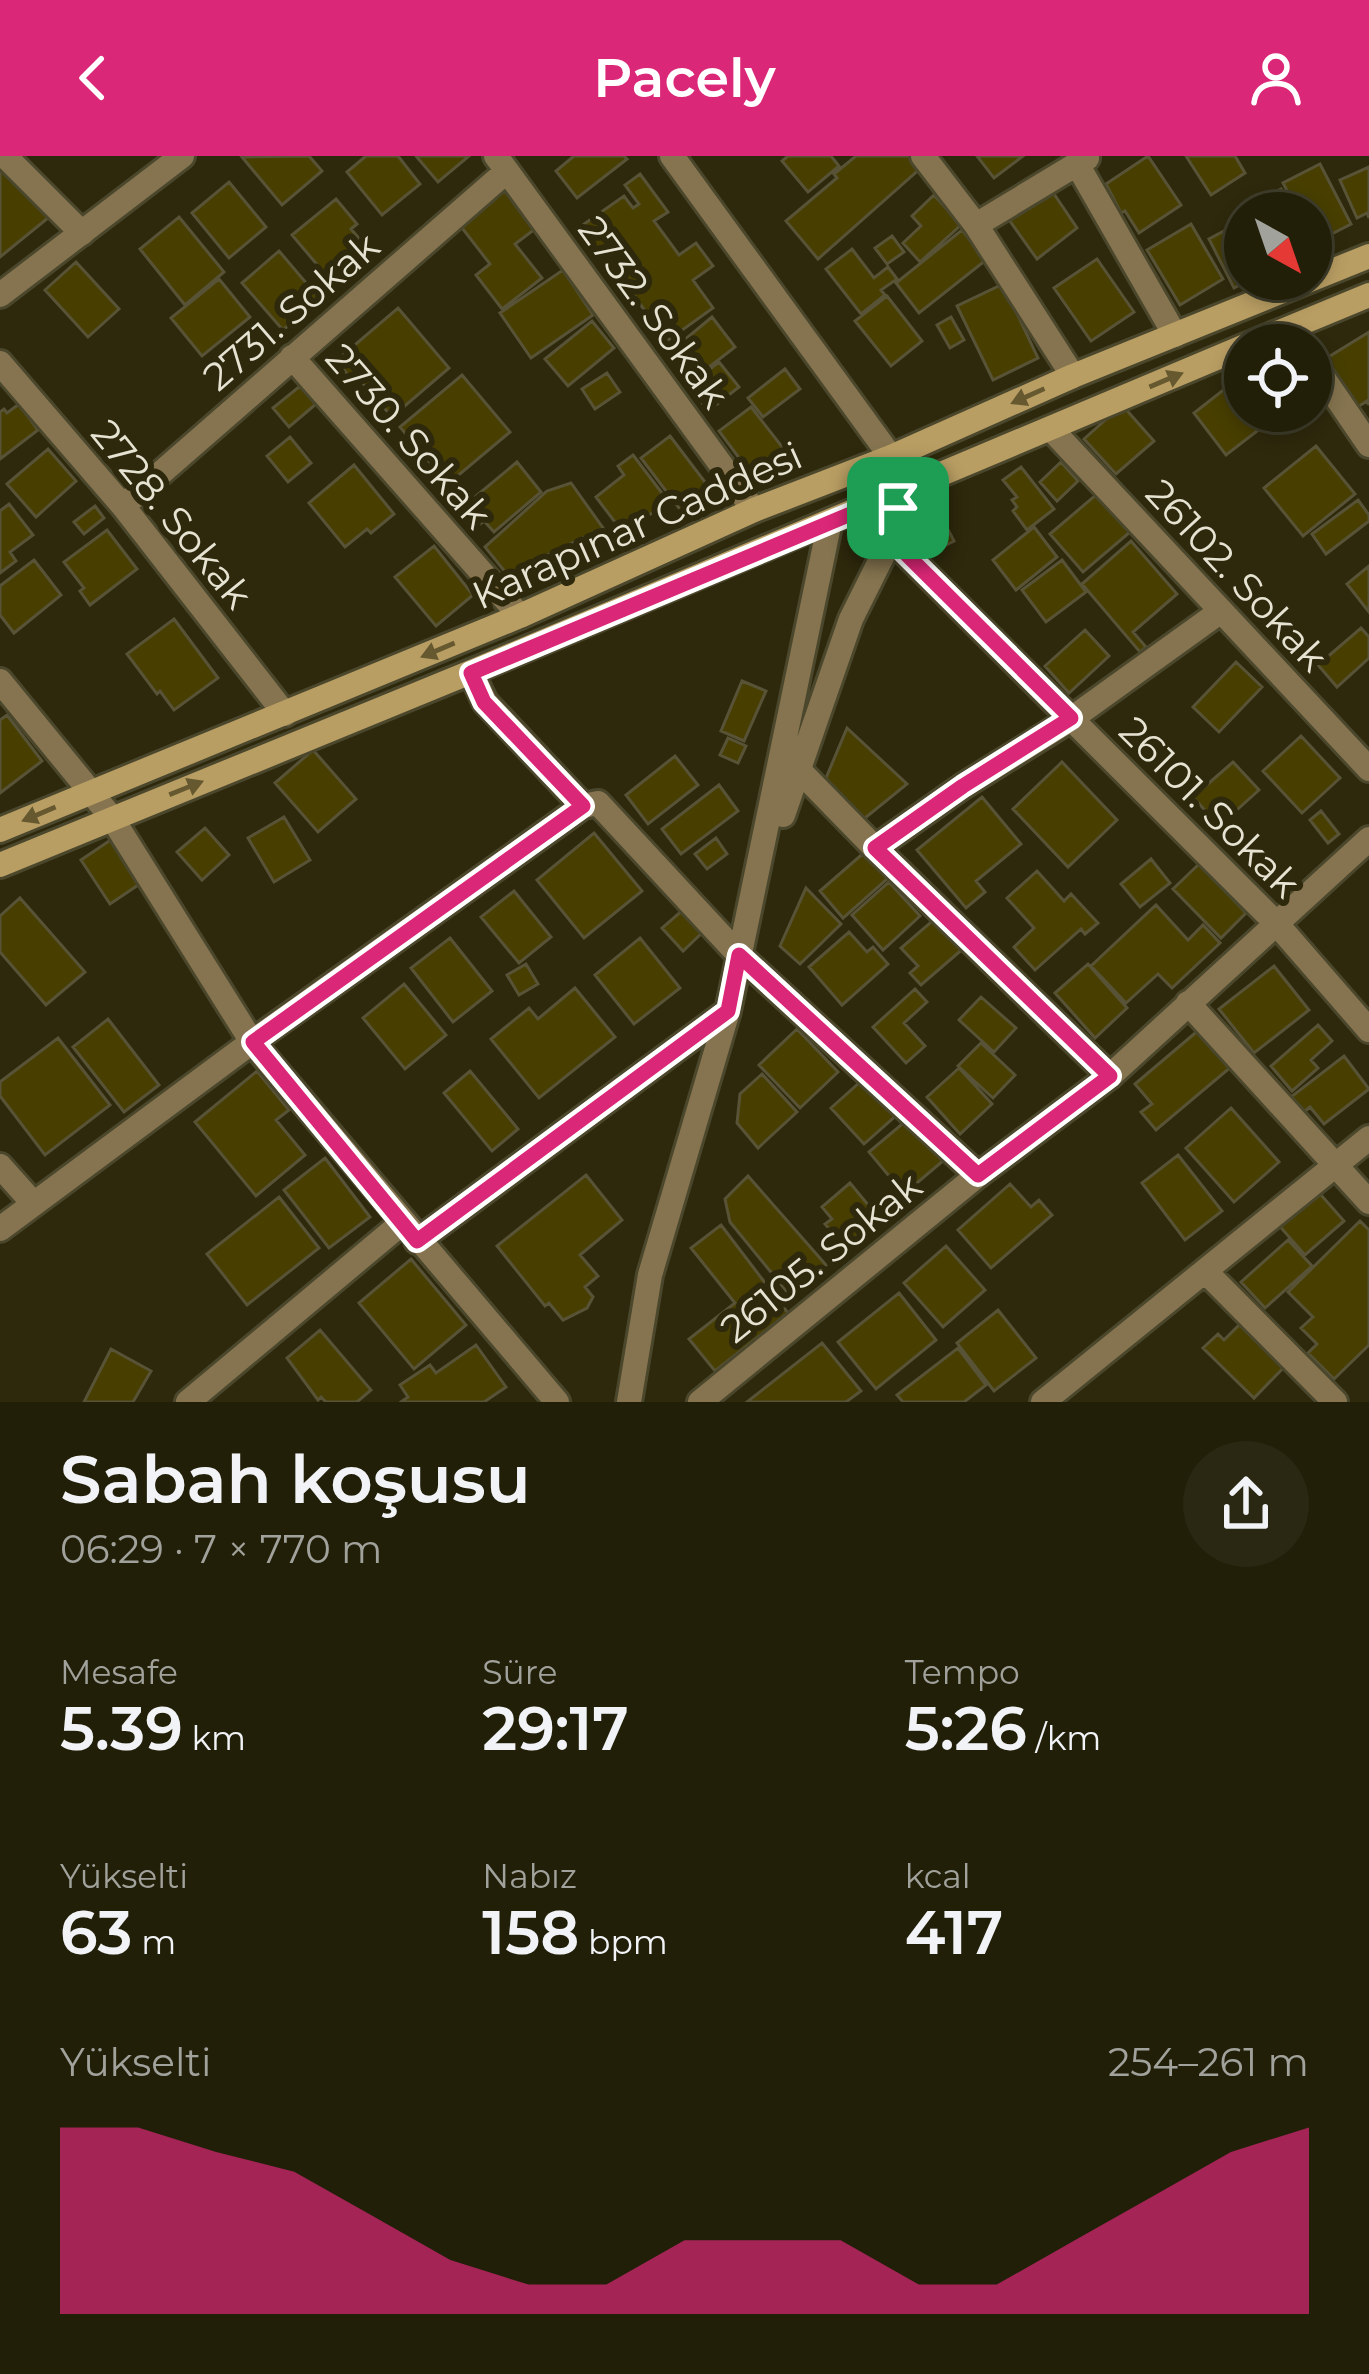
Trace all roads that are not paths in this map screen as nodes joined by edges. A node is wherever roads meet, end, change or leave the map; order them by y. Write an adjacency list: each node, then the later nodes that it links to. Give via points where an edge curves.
1 (5, 156): 8 (street)
2 (182, 156): 8 (street)
3 (672, 156): 21 (street)
4 (929, 158): 7 (street)
5 (1084, 160): 7 (street); 13 (street)
6 (502, 164): 15 (street, 2731. Sokak); 24 (street, 2732. Sokak)
7 (976, 225): 17 (street)
8 (82, 233): 10 (street)
9 (1369, 256): 13 (main road, Karapınar Caddesi)
10 (0, 295)
11 (1369, 295): 12 (main road, Karapınar Caddesi)
12 (1317, 324)
13 (1175, 335): 17 (main road, Karapınar Caddesi)
14 (1224, 356): 19 (main road, Karapınar Caddesi, one-way to 14)
15 (292, 357): 23 (street, 2731. Sokak); 28 (street, 2730. Sokak)
16 (0, 363): 23 (street, 2728. Sokak)
17 (1073, 376): 21 (main road, Karapınar Caddesi, one-way to 21)
18 (1332, 391): 20 (street)
19 (1052, 430): 22 (main road, Karapınar Caddesi); 27 (street, 26102. Sokak)
20 (1369, 445)
21 (891, 457): 24 (main road, Karapınar Caddesi)
22 (915, 487): 25 (main road, Karapınar Caddesi); 26 (street, via 898,508)
23 (123, 506): 31 (street, 2728. Sokak)
24 (754, 510): 28 (main road, Karapınar Caddesi)
25 (830, 521): 29 (main road, Karapınar Caddesi); 43 (street)
26 (891, 539): 32 (street, 26101. Sokak); 33 (street, via 851,619)
27 (1221, 611): 32 (street); 34 (street, 26102. Sokak)
28 (520, 616): 31 (main road, Karapınar Caddesi, one-way to 31)
29 (471, 673): 36 (street, via 484,702); 37 (main road, Karapınar Caddesi, one-way to 29)
30 (0, 681): 35 (street)
31 (285, 714): 35 (main road, Karapınar Caddesi)
32 (1071, 718): 40 (street); 42 (street, 26101. Sokak)
33 (797, 768): 40 (street); 43 (street)
34 (1369, 769)
35 (92, 791): 37 (street); 38 (main road, Karapınar Caddesi, one-way to 38)
36 (590, 805): 43 (street); 47 (street)
37 (112, 818): 41 (main road, Karapınar Caddesi); 47 (street)
38 (0, 830)
39 (1369, 838): 42 (street, 26105. Sokak)
40 (875, 848): 48 (street)
41 (0, 865)
42 (1275, 922): 44 (street, 26105. Sokak); 46 (street, 26101. Sokak)
43 (739, 955): 45 (street); 52 (street)
44 (1188, 1003): 48 (street, 26105. Sokak); 51 (street)
45 (728, 1011): 56 (street); 60 (street, via 650,1275)
46 (1369, 1030)
47 (253, 1042): 54 (street); 56 (street)
48 (1110, 1076): 52 (street, 26105. Sokak)
49 (1369, 1138): 51 (street)
50 (0, 1166): 54 (street)
51 (1335, 1166): 53 (street); 57 (street)
52 (978, 1175): 61 (street, 26105. Sokak)
53 (1369, 1202)
54 (33, 1203): 55 (street)
55 (0, 1229)
56 (410, 1232): 58 (street); 59 (street)
57 (1206, 1272): 62 (street); 63 (street)
58 (543, 1397)
59 (188, 1402)
60 (629, 1402)
61 (700, 1402)
62 (1043, 1402)
63 (1335, 1402)

